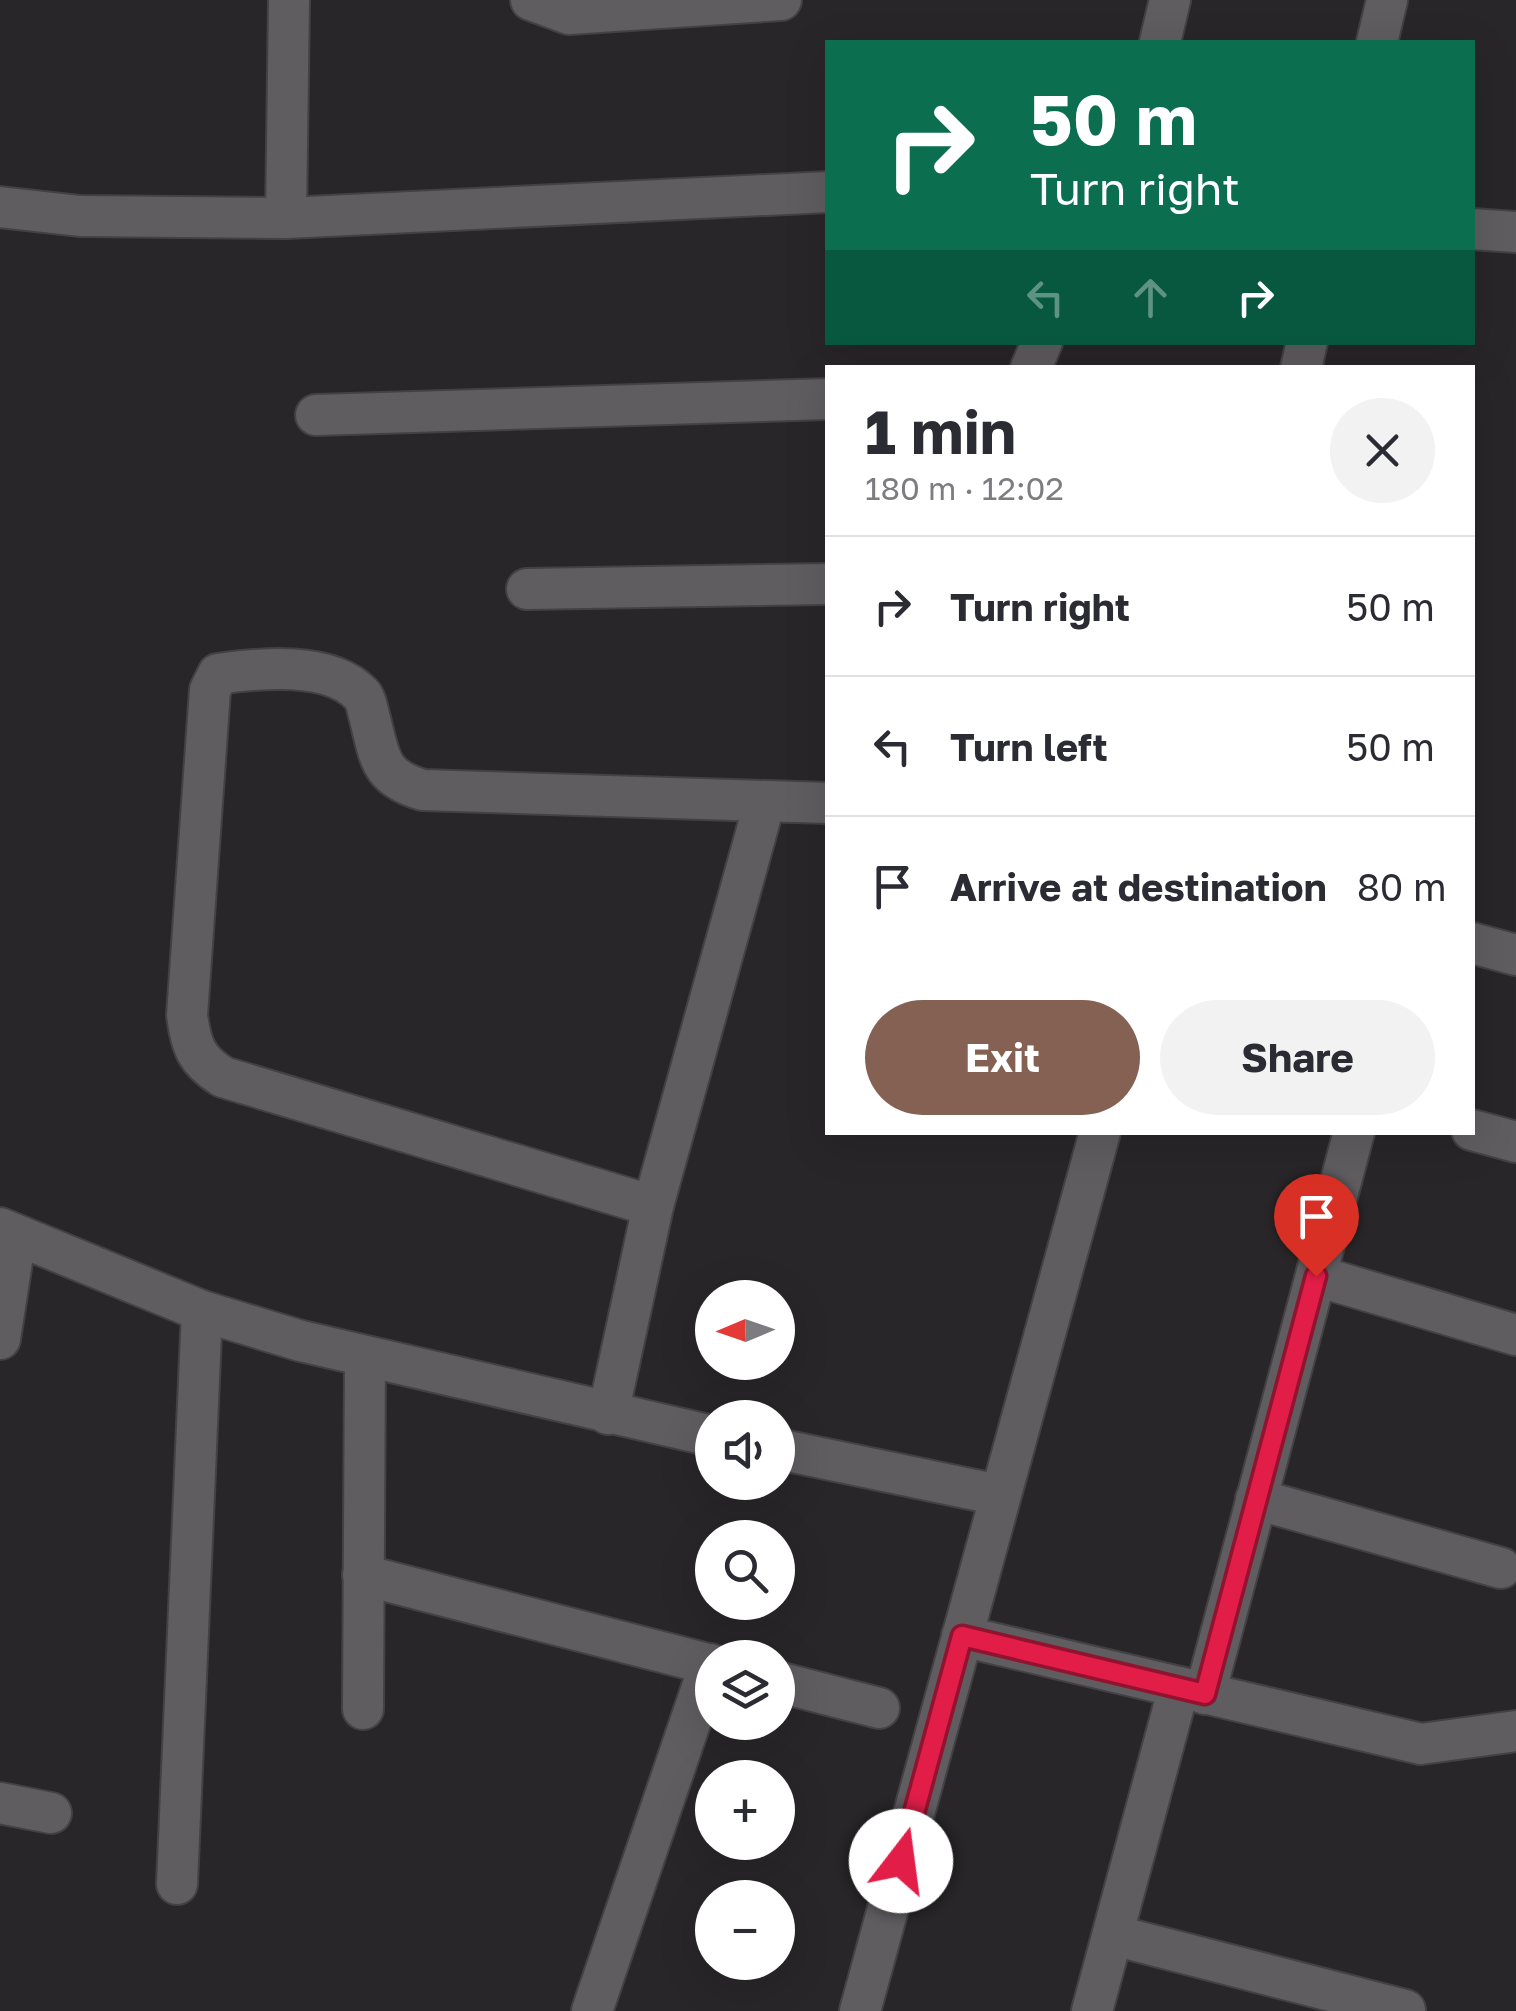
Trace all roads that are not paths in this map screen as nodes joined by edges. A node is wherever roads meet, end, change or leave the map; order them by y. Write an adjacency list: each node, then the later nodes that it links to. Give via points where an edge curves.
1 (289, 0): 10 (street)
2 (531, 0): 3 (street, via 569,14)
3 (780, 0)
4 (1170, 0): 6 (street)
5 (1387, 0): 7 (street)
6 (1160, 40)
7 (1377, 40)
8 (825, 192): 10 (street)
9 (0, 206): 10 (street, via 80,216)
10 (286, 218)
11 (1475, 229): 12 (street)
12 (1516, 232)
13 (825, 399): 14 (street)
14 (316, 415)
15 (825, 584): 16 (street)
16 (527, 589)
17 (765, 801): 18 (street); 25 (street); 25 (street, via 423,790 395,782 382,765 364,696 337,676 256,669 218,674 210,690 187,1015 200,1062 223,1077)
18 (825, 803)
19 (1475, 945): 20 (street)
20 (1516, 955)
21 (1475, 1131): 24 (street)
22 (1099, 1135): 35 (street)
23 (1353, 1135): 27 (street)
24 (1516, 1142)
25 (654, 1206): 32 (street)
26 (8, 1231): 28 (street); 30 (street)
27 (1316, 1276): 29 (street); 36 (street)
28 (202, 1311): 31 (street); 49 (street)
29 (1516, 1335)
30 (0, 1339)
31 (364, 1358): 32 (street); 38 (street)
32 (608, 1414): 33 (street)
33 (695, 1432)
34 (795, 1453): 35 (street)
35 (999, 1495): 39 (street)
36 (1256, 1499): 37 (street); 42 (street)
37 (1502, 1568)
38 (363, 1575): 40 (street); 44 (street)
39 (962, 1636): 42 (street); 53 (street)
40 (695, 1660)
41 (795, 1686): 43 (street)
42 (1192, 1691): 46 (street, via 1420,1744); 50 (street)
43 (879, 1708)
44 (363, 1709)
45 (695, 1713): 52 (street)
46 (1516, 1732)
47 (0, 1803): 48 (street)
48 (52, 1812)
49 (177, 1884)
50 (1112, 1935): 51 (street); 54 (street)
51 (1406, 2010)
52 (592, 2011)
53 (860, 2011)
54 (1092, 2011)

